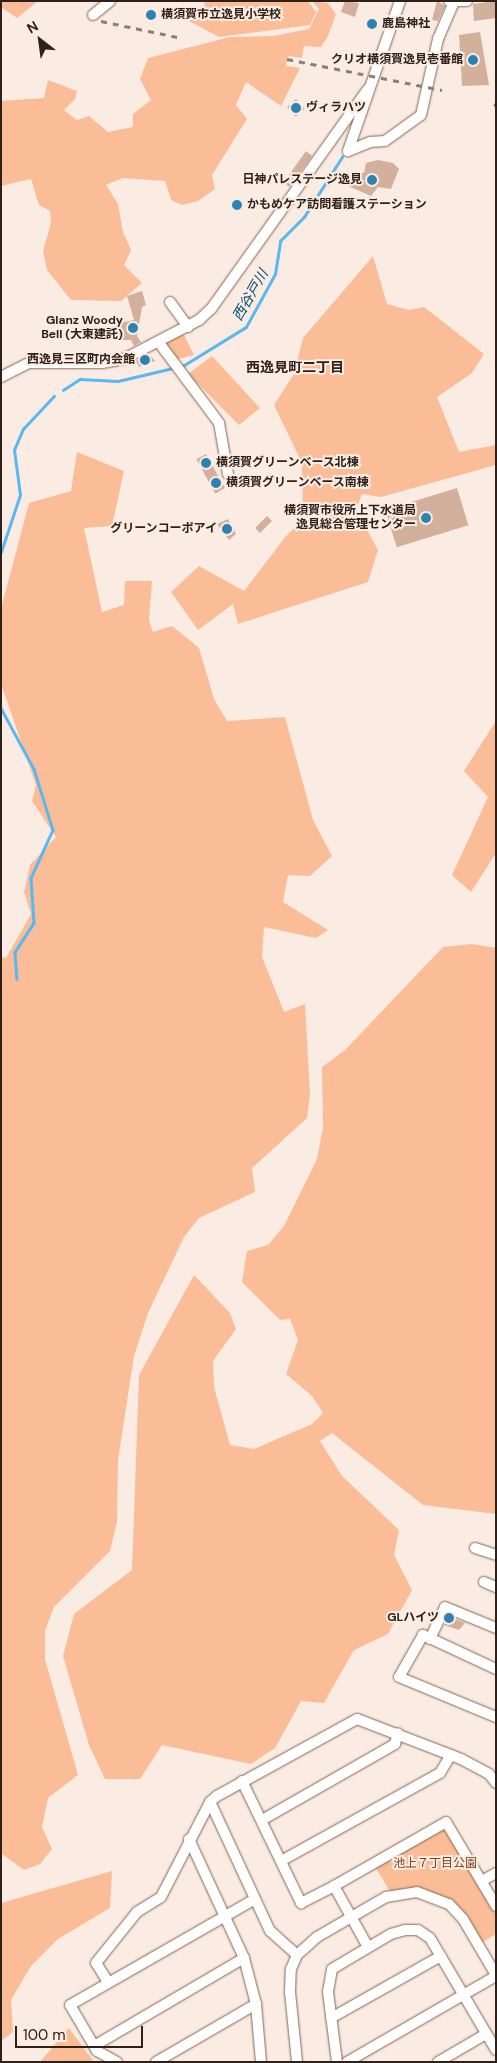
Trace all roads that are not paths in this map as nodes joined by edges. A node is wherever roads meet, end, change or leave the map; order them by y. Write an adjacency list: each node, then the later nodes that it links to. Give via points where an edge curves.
1 (110, 1): 7 (street)
2 (400, 1): 8 (street)
3 (448, 1): 5 (street)
4 (467, 1): 6 (street)
5 (454, 2): 6 (street); 8 (street, via 438,39 421,115 385,141 370,142 348,151)
6 (460, 2)
7 (94, 16)
8 (368, 89): 10 (street, via 211,309)
9 (170, 302): 10 (street)
10 (188, 327): 11 (street)
11 (160, 344): 12 (street, via 124,359 102,363 29,363); 13 (street, via 219,423)
12 (1, 377)
13 (228, 474)
14 (475, 1548): 15 (street)
15 (496, 1555)
16 (484, 1582): 17 (street)
17 (496, 1587)
18 (496, 1628): 19 (street, via 445,1607)
19 (430, 1639): 20 (street); 21 (street, via 423,1636 399,1677)
20 (496, 1669)
21 (496, 1717)
22 (398, 1733): 23 (street); 24 (street, via 365,1720 347,1722); 27 (street, via 395,1744)
23 (451, 1755): 25 (street, via 489,1774); 29 (street, via 440,1773)
24 (242, 1781): 26 (street); 27 (street)
25 (496, 1783)
26 (210, 1802): 28 (street); 33 (street)
27 (262, 1820): 29 (street)
28 (189, 1839): 35 (street); 42 (street, via 161,1897 138,1912 96,1963)
29 (280, 1861): 32 (street, via 301,1903)
30 (496, 1873): 31 (street)
31 (482, 1881): 32 (street, via 446,1822); 34 (street)
32 (334, 1886): 36 (street)
33 (255, 1899): 35 (street); 38 (street, via 275,1940)
34 (496, 1906)
35 (226, 1916): 40 (street); 42 (street)
36 (350, 1916): 37 (street); 38 (street); 41 (street, via 400,1892 432,1895 449,1904 462,1919)
37 (368, 1947): 39 (street, via 391,1934 418,1930 430,1938); 45 (street, via 332,1969 328,1980)
38 (296, 1955): 52 (street, via 291,1969 290,1992)
39 (441, 1956): 43 (street); 45 (street)
40 (244, 1958): 44 (street); 47 (street)
41 (496, 1975): 43 (street)
42 (108, 1982): 47 (street, via 70,2006)
43 (463, 1995): 46 (street); 54 (street)
44 (256, 2004): 50 (street); 51 (street)
45 (331, 2018): 53 (street)
46 (486, 2034): 48 (street); 55 (street)
47 (94, 2046): 49 (street)
48 (496, 2050)
49 (117, 2062)
50 (156, 2062)
51 (261, 2062)
52 (297, 2062)
53 (337, 2062)
54 (347, 2062)
55 (438, 2062)

